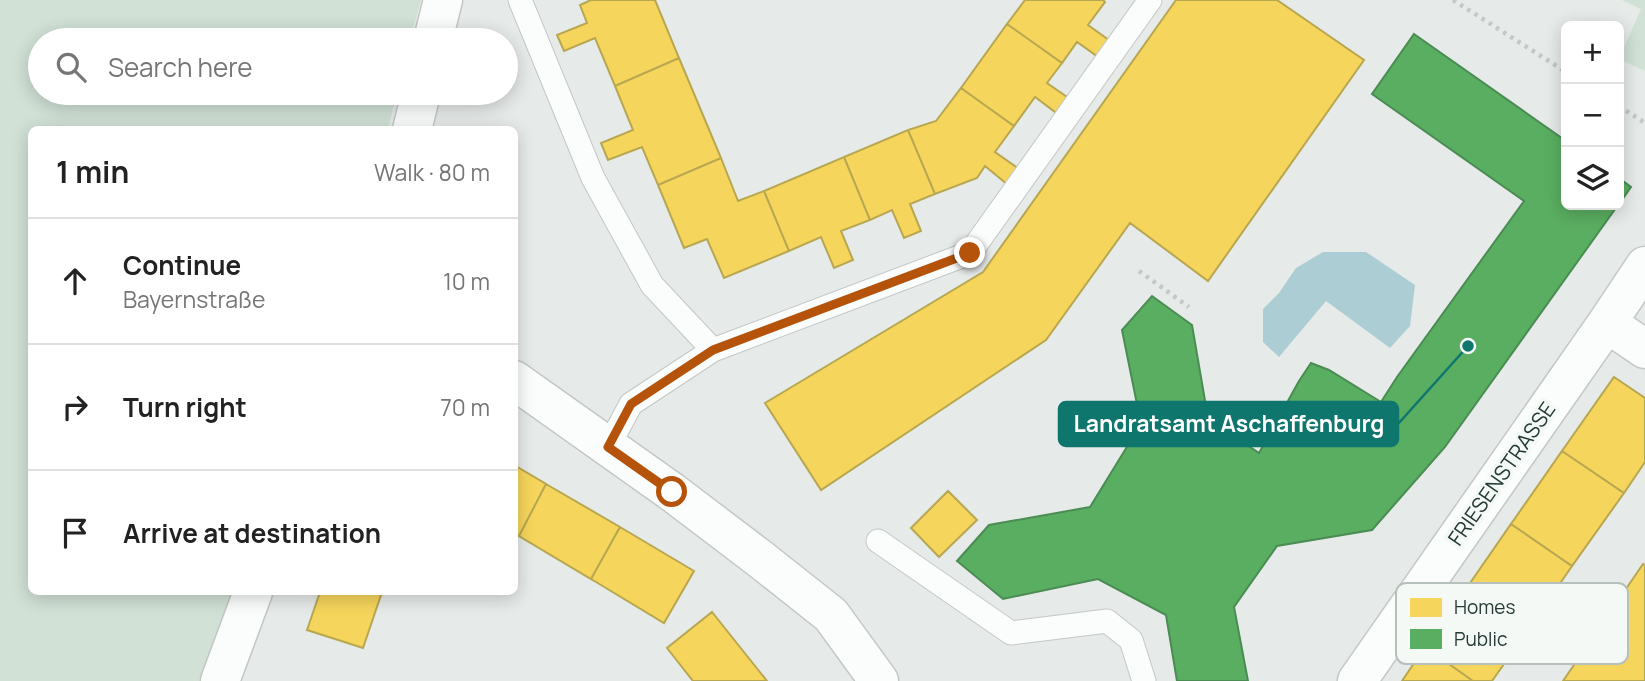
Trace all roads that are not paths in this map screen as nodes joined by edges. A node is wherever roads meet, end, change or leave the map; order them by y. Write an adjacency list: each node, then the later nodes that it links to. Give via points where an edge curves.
1 (443, 0): 4 (street)
2 (520, 0): 10 (lane, via 593,178 619,226 652,285)
3 (1150, 0): 10 (lane, via 970,253)
4 (436, 28)
5 (418, 105): 6 (street)
6 (413, 126)
7 (1645, 266): 8 (street, FRIESENSTRASSE)
8 (1607, 323): 9 (street); 14 (street, FRIESENSTRASSE)
9 (1645, 349)
10 (713, 350): 12 (lane, via 631,404)
11 (518, 383): 12 (street)
12 (608, 447): 18 (street, via 831,615)
13 (878, 541): 19 (lane, via 1011,633 1107,621 1131,640)
14 (1425, 583)
15 (252, 595): 17 (street)
16 (1396, 625): 20 (street, FRIESENSTRASSE)
17 (220, 681)
18 (879, 681)
19 (1144, 681)
20 (1357, 681)

